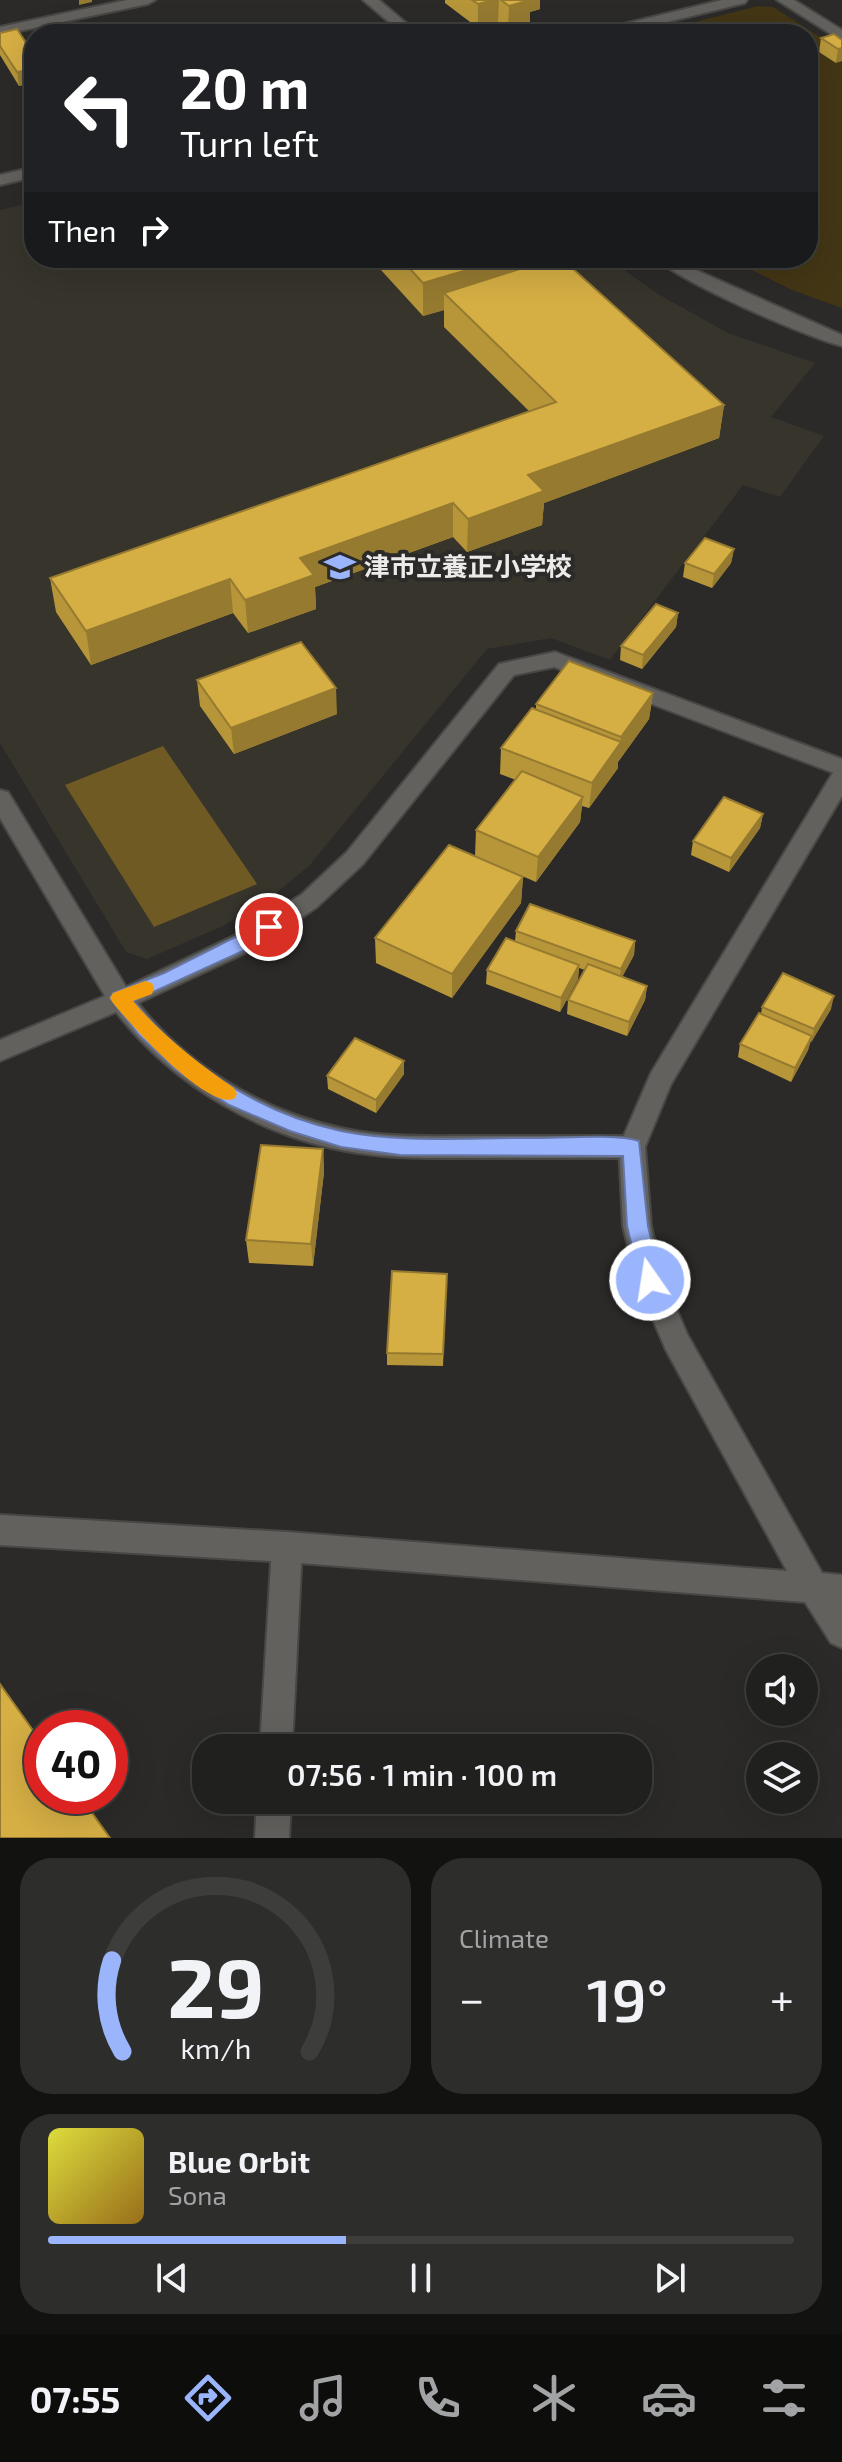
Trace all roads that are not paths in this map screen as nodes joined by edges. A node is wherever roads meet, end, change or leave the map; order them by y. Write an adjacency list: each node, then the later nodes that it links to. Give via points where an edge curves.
1 (148, 0): 5 (street)
2 (370, 0): 6 (street)
3 (740, 0): 7 (street)
4 (784, 0): 10 (street)
5 (33, 24)
6 (400, 24)
7 (641, 24)
8 (24, 26): 9 (street)
9 (0, 31)
10 (842, 37)
11 (24, 174): 12 (street)
12 (0, 180)
13 (683, 268): 14 (street)
14 (842, 341)
15 (842, 768): 18 (street, via 555,659 507,669 355,858 309,901 249,940)
16 (842, 777): 20 (street, via 660,1080)
17 (0, 798): 18 (street)
18 (120, 998): 19 (street); 20 (street, via 182,1064 236,1099 341,1139 400,1146)
19 (0, 1051)
20 (632, 1147): 23 (street, via 637,1226 660,1305 676,1341)
21 (0, 1530): 22 (street)
22 (287, 1547): 23 (street); 25 (street)
23 (828, 1589): 24 (street)
24 (842, 1632)
25 (277, 1734)
26 (273, 1814): 27 (street)
27 (272, 1838)

